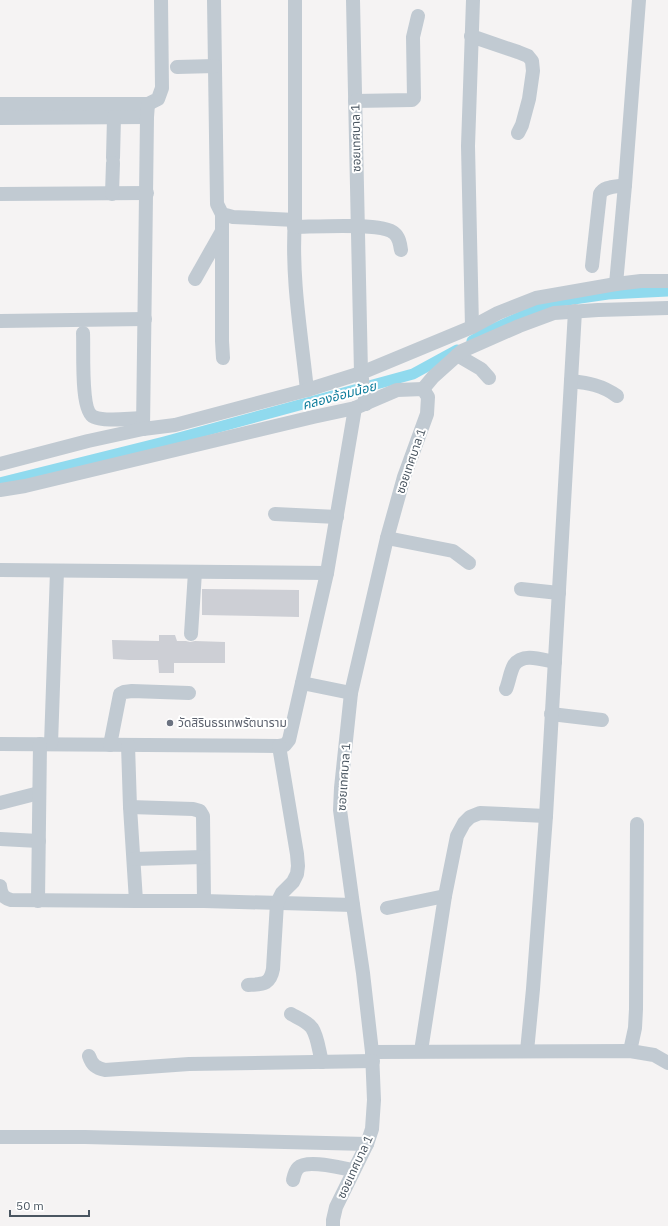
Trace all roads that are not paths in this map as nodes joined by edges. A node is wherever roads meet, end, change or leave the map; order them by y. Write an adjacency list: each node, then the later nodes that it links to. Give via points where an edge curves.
1 (161, 0): 13 (street, via 162,88 158,99)
2 (214, 0): 9 (street)
3 (295, 0): 22 (street)
4 (353, 0): 11 (street, ซอยเทศบาล 1)
5 (472, 0): 8 (street)
6 (639, 0): 17 (street)
7 (418, 16): 11 (street, via 413,37 414,98)
8 (470, 36): 16 (street, via 528,56 532,61 529,99); 34 (street, via 468,146)
9 (215, 66): 10 (street); 21 (street, via 217,204)
10 (177, 67)
11 (355, 101): 23 (street, ซอยเทศบาล 1)
12 (0, 104): 13 (street)
13 (147, 110): 14 (street); 18 (street)
14 (114, 117): 15 (street); 20 (street)
15 (0, 118)
16 (518, 133)
17 (625, 185): 26 (street, via 604,188 600,194); 29 (street)
18 (147, 193): 20 (street); 32 (street)
19 (0, 194): 20 (street)
20 (112, 194)
21 (222, 214): 22 (street); 24 (street)
22 (294, 224): 23 (street); 42 (street, via 295,281)
23 (357, 226): 25 (street, via 383,228 393,232 398,238); 38 (street, ซอยเทศบาล 1)
24 (222, 233): 27 (street); 37 (street)
25 (401, 250)
26 (592, 266)
27 (195, 279)
28 (668, 281): 29 (street)
29 (616, 284): 34 (street, via 536,298 498,313)
30 (668, 308): 31 (street)
31 (575, 311): 36 (street, via 554,313 519,326); 40 (street)
32 (145, 319): 33 (street); 45 (street)
33 (0, 321)
34 (472, 327): 38 (street)
35 (83, 333): 45 (street, via 84,397 88,412 93,417)
36 (457, 355): 39 (street, via 481,369); 41 (street)
37 (223, 358)
38 (361, 376): 42 (street); 44 (street, ซอยเทศบาล 1)
39 (489, 378)
40 (571, 381): 43 (street, via 608,389); 57 (street)
41 (423, 389): 44 (street, via 397,390); 50 (street, ซอยเทศบาล 1, via 428,397 427,414 404,477)
42 (308, 390): 45 (street, via 175,425)
43 (617, 396)
44 (362, 402): 47 (street, via 313,417); 49 (street)
45 (143, 423): 46 (street, via 88,441)
46 (0, 464)
47 (0, 490)
48 (275, 514): 49 (street)
49 (337, 517): 55 (street)
50 (388, 538): 51 (street, via 453,551); 63 (street, ซอยเทศบาล 1)
51 (469, 563)
52 (0, 570): 53 (street)
53 (57, 571): 54 (street); 67 (street)
54 (195, 572): 55 (street); 58 (street)
55 (327, 573): 60 (street)
56 (521, 589): 57 (street)
57 (559, 593): 59 (street)
58 (191, 634)
59 (555, 662): 61 (street, via 521,659 514,665); 64 (street)
60 (302, 683): 63 (street); 70 (street, via 289,740 285,745)
61 (506, 689)
62 (189, 693): 68 (street, via 132,690 120,694)
63 (351, 693): 86 (street, ซอยเทศบาล 1, via 340,788 340,810)
64 (552, 714): 65 (street); 74 (street)
65 (602, 720)
66 (0, 744): 67 (street)
67 (45, 744): 68 (street); 71 (street)
68 (110, 745): 69 (street)
69 (128, 745): 70 (street); 73 (street)
70 (279, 746): 85 (street, via 298,866 297,874)
71 (39, 793): 72 (street); 77 (street)
72 (0, 803)
73 (130, 807): 78 (street, via 200,811 203,816); 79 (street)
74 (546, 816): 81 (street, via 480,813 470,817 457,836); 91 (street)
75 (637, 824): 92 (street, via 636,1010)
76 (0, 839): 77 (street)
77 (39, 841): 82 (street)
78 (203, 857): 79 (street); 84 (street)
79 (134, 859): 83 (street)
80 (0, 886): 82 (street, via 1,892 11,900)
81 (445, 896): 87 (street); 90 (street)
82 (38, 901): 83 (street)
83 (136, 901): 84 (street)
84 (204, 901): 85 (street)
85 (277, 903): 86 (street); 88 (street, via 272,977 268,982)
86 (352, 905): 94 (street, ซอยเทศบาล 1)
87 (387, 908)
88 (248, 985)
89 (291, 1014): 96 (street, via 312,1028)
90 (421, 1051): 91 (street); 94 (street)
91 (526, 1051): 92 (street)
92 (630, 1051): 95 (street, via 654,1054)
93 (89, 1056): 96 (street, via 96,1068 105,1070 189,1064)
94 (372, 1056): 96 (street); 98 (street, ซอยเทศบาล 1, via 374,1117)
95 (668, 1061)
96 (322, 1062)
97 (0, 1137): 98 (street)
98 (367, 1144): 99 (street, ซอยเทศบาล 1)
99 (353, 1170): 100 (street, via 308,1164 298,1168); 101 (street, ซอยเทศบาล 1, via 336,1206)
100 (294, 1180)
101 (333, 1226)

